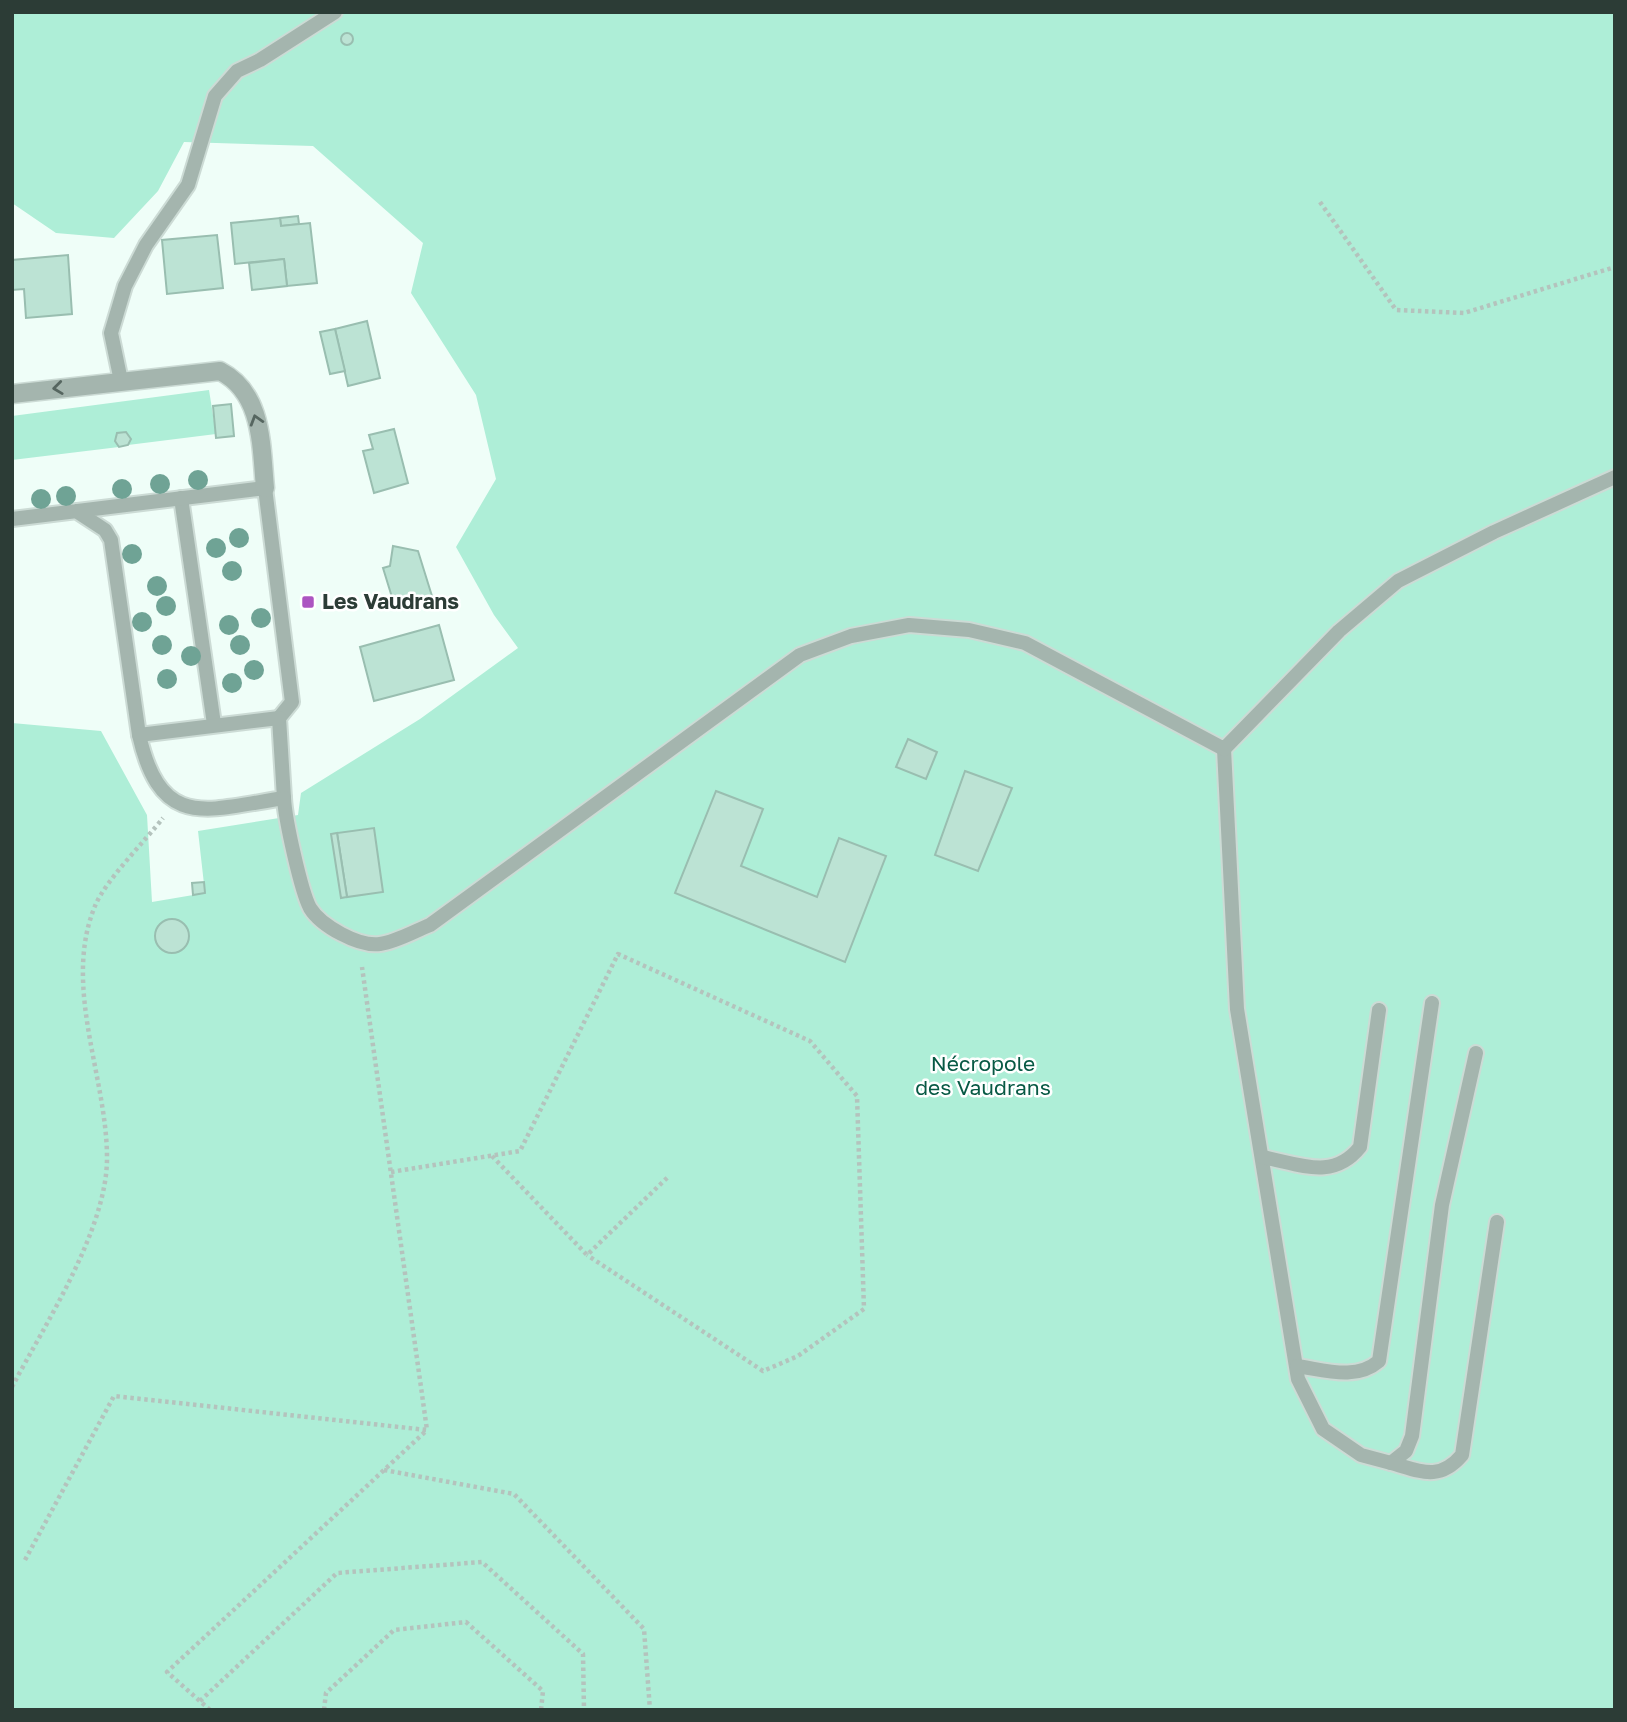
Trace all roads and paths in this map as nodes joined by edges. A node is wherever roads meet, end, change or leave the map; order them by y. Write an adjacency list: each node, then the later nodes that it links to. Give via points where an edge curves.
1 (335, 12): 4 (lane, via 237,71 215,96 188,185 146,245 125,286 111,333)
2 (1320, 202): 3 (path, via 1396,310 1464,313)
3 (1615, 267)
4 (121, 381): 5 (street, one-way to 5); 7 (street, one-way to 4, via 260,428 237,380 220,371)
5 (12, 394)
6 (1615, 477): 14 (lane, via 1398,581 1339,631)
7 (265, 488): 8 (lane); 11 (lane, via 292,702)
8 (181, 498): 9 (lane); 12 (lane)
9 (76, 511): 10 (lane); 13 (lane, via 105,530 111,540)
10 (12, 519)
11 (279, 718): 12 (lane); 15 (lane)
12 (214, 724): 13 (lane)
13 (139, 735): 16 (lane, via 145,762)
14 (1224, 749): 17 (lane, via 1025,643 969,630 909,625 851,636 800,655 430,925 381,944); 22 (lane, via 1237,1009)
15 (284, 798): 16 (lane, via 205,810); 17 (lane, via 285,818 311,909)
16 (174, 804): 28 (path, via 95,906 86,949 85,988 107,1159 103,1184 88,1241)
17 (359, 943): 23 (path)
18 (1432, 1003): 27 (lane, via 1379,1361 1367,1371 1347,1374)
19 (1379, 1010): 22 (lane, via 1360,1147 1348,1163 1326,1170)
20 (1476, 1053): 30 (lane, via 1442,1205 1412,1436 1406,1451)
21 (492, 1156): 23 (path); 26 (path); 26 (path, via 520,1151 618,954 810,1041 857,1096 864,1309 798,1356 763,1371)
22 (1262, 1157): 27 (lane)
23 (391, 1172): 29 (path)
24 (669, 1176): 26 (path)
25 (1497, 1222): 30 (lane, via 1462,1455 1451,1467 1428,1474)
26 (587, 1255)
27 (1297, 1366): 30 (lane, via 1298,1379 1324,1429 1361,1455)
28 (12, 1387)
29 (427, 1430): 31 (path); 32 (path, via 114,1396)
30 (1391, 1462)
31 (384, 1470): 33 (path, via 167,1672); 38 (path, via 514,1494 644,1629)
32 (25, 1560)
33 (200, 1701): 34 (path); 37 (path, via 337,1573 482,1562 583,1654)
34 (210, 1710)
35 (324, 1710): 36 (path, via 327,1693 394,1630 466,1622 543,1691)
36 (541, 1710)
37 (584, 1710)
38 (650, 1710)

